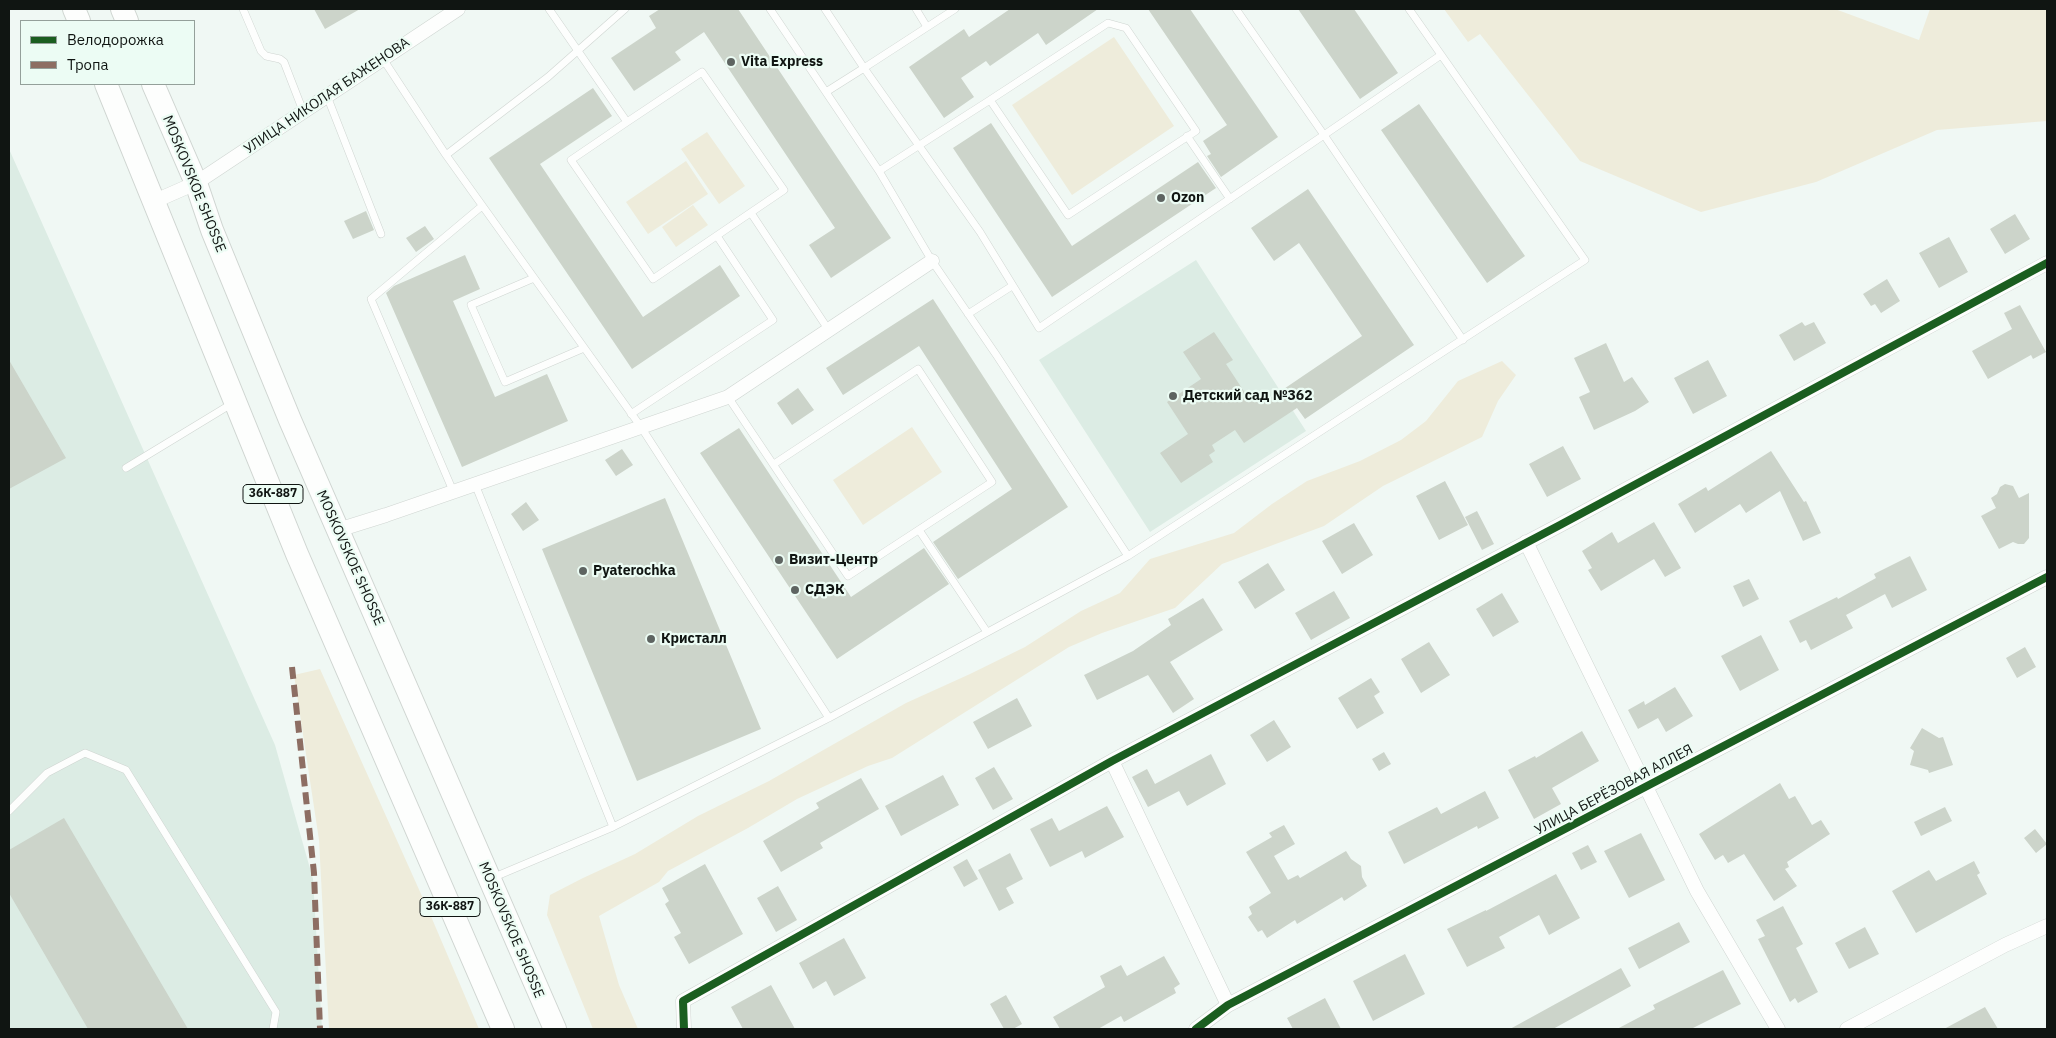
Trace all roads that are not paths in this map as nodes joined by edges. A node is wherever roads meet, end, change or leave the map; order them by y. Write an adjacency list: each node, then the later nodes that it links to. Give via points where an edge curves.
1 (242, 9): 21 (lane, via 261,51 284,62)
2 (458, 9): 14 (street, УЛИЦА НИКОЛАЯ БАЖЕНОВА)
3 (549, 9): 12 (lane)
4 (625, 9): 12 (lane)
5 (770, 9): 18 (lane)
6 (825, 9): 15 (lane)
7 (916, 9): 11 (lane)
8 (955, 9): 11 (lane)
9 (1236, 9): 23 (lane)
10 (1409, 9): 13 (lane)
11 (928, 27): 15 (lane)
12 (577, 50): 22 (lane); 26 (lane)
13 (1441, 55): 23 (lane); 41 (lane, via 1585,260)
14 (382, 59): 19 (street, УЛИЦА НИКОЛАЯ БАЖЕНОВА); 26 (lane)
15 (864, 68): 18 (lane); 25 (lane)
16 (106, 85): 30 (main road, 36К-887)
17 (154, 85): 28 (main road, MOSKOVSKOE SHOSSE / 36К-887)
18 (826, 92): 27 (lane)
19 (327, 96): 21 (street, УЛИЦА НИКОЛАЯ БАЖЕНОВА); 33 (lane)
20 (990, 100): 24 (lane, via 1068,215); 24 (lane, via 1108,23 1126,28 1196,132); 25 (lane)
21 (303, 111): 28 (street, УЛИЦА НИКОЛАЯ БАЖЕНОВА)
22 (627, 122): 32 (lane, via 702,72 784,190); 34 (lane, via 571,160 653,279)
23 (1324, 135): 29 (lane); 41 (lane)
24 (1187, 136): 29 (lane)
25 (919, 146): 27 (lane); 38 (lane, via 980,232)
26 (446, 155): 31 (lane)
27 (879, 171): 35 (lane)
28 (196, 183): 30 (street, УЛИЦА НИКОЛАЯ БАЖЕНОВА); 51 (main road, MOSKOVSKOE SHOSSE / 36К-887, via 286,411)
29 (1230, 199): 38 (lane, via 1039,328)
30 (155, 201): 44 (main road, 36К-887)
31 (482, 206): 37 (lane); 50 (lane, via 371,299)
32 (751, 213): 34 (lane); 40 (lane)
33 (381, 234)
34 (717, 236): 45 (lane, via 773,320)
35 (932, 261): 39 (lane); 40 (street)
36 (2047, 263): 53 (street)
37 (534, 278): 42 (lane); 42 (lane, via 471,305 505,382)
38 (1012, 286): 39 (lane)
39 (968, 314): 54 (lane)
40 (828, 330): 43 (street)
41 (1463, 340): 54 (lane)
42 (584, 348): 45 (lane)
43 (728, 397): 46 (street); 47 (lane)
44 (236, 401): 48 (lane); 66 (main road, 36К-887, via 301,562)
45 (631, 414): 46 (lane)
46 (640, 427): 49 (street); 57 (lane)
47 (774, 464): 52 (lane, via 848,576); 52 (lane, via 918,369 992,482)
48 (126, 468)
49 (475, 484): 50 (street); 61 (lane)
50 (453, 491): 51 (street)
51 (338, 530): 62 (main road, MOSKOVSKOE SHOSSE / 36К-887)
52 (919, 530): 56 (lane)
53 (1526, 542): 58 (street); 59 (street)
54 (1128, 556): 56 (lane)
55 (2047, 577): 59 (street, УЛИЦА БЕРЁЗОВАЯ АЛЛЕЯ)
56 (987, 632): 57 (lane)
57 (829, 718): 61 (lane)
58 (1112, 761): 64 (street); 68 (street, via 683,1001)
59 (1646, 788): 64 (street, УЛИЦА БЕРЁЗОВАЯ АЛЛЕЯ); 70 (street, via 1697,891)
60 (9, 812): 65 (lane, via 48,773 85,753 126,770 276,1012)
61 (613, 827): 62 (lane)
62 (489, 879): 67 (main road, MOSKOVSKOE SHOSSE / 36К-887)
63 (2047, 926): 71 (street)
64 (1228, 1005): 69 (street, УЛИЦА БЕРЁЗОВАЯ АЛЛЕЯ)
65 (273, 1029)
66 (503, 1029)
67 (555, 1029)
68 (684, 1029)
69 (1196, 1029)
70 (1778, 1029)
71 (1847, 1029)

